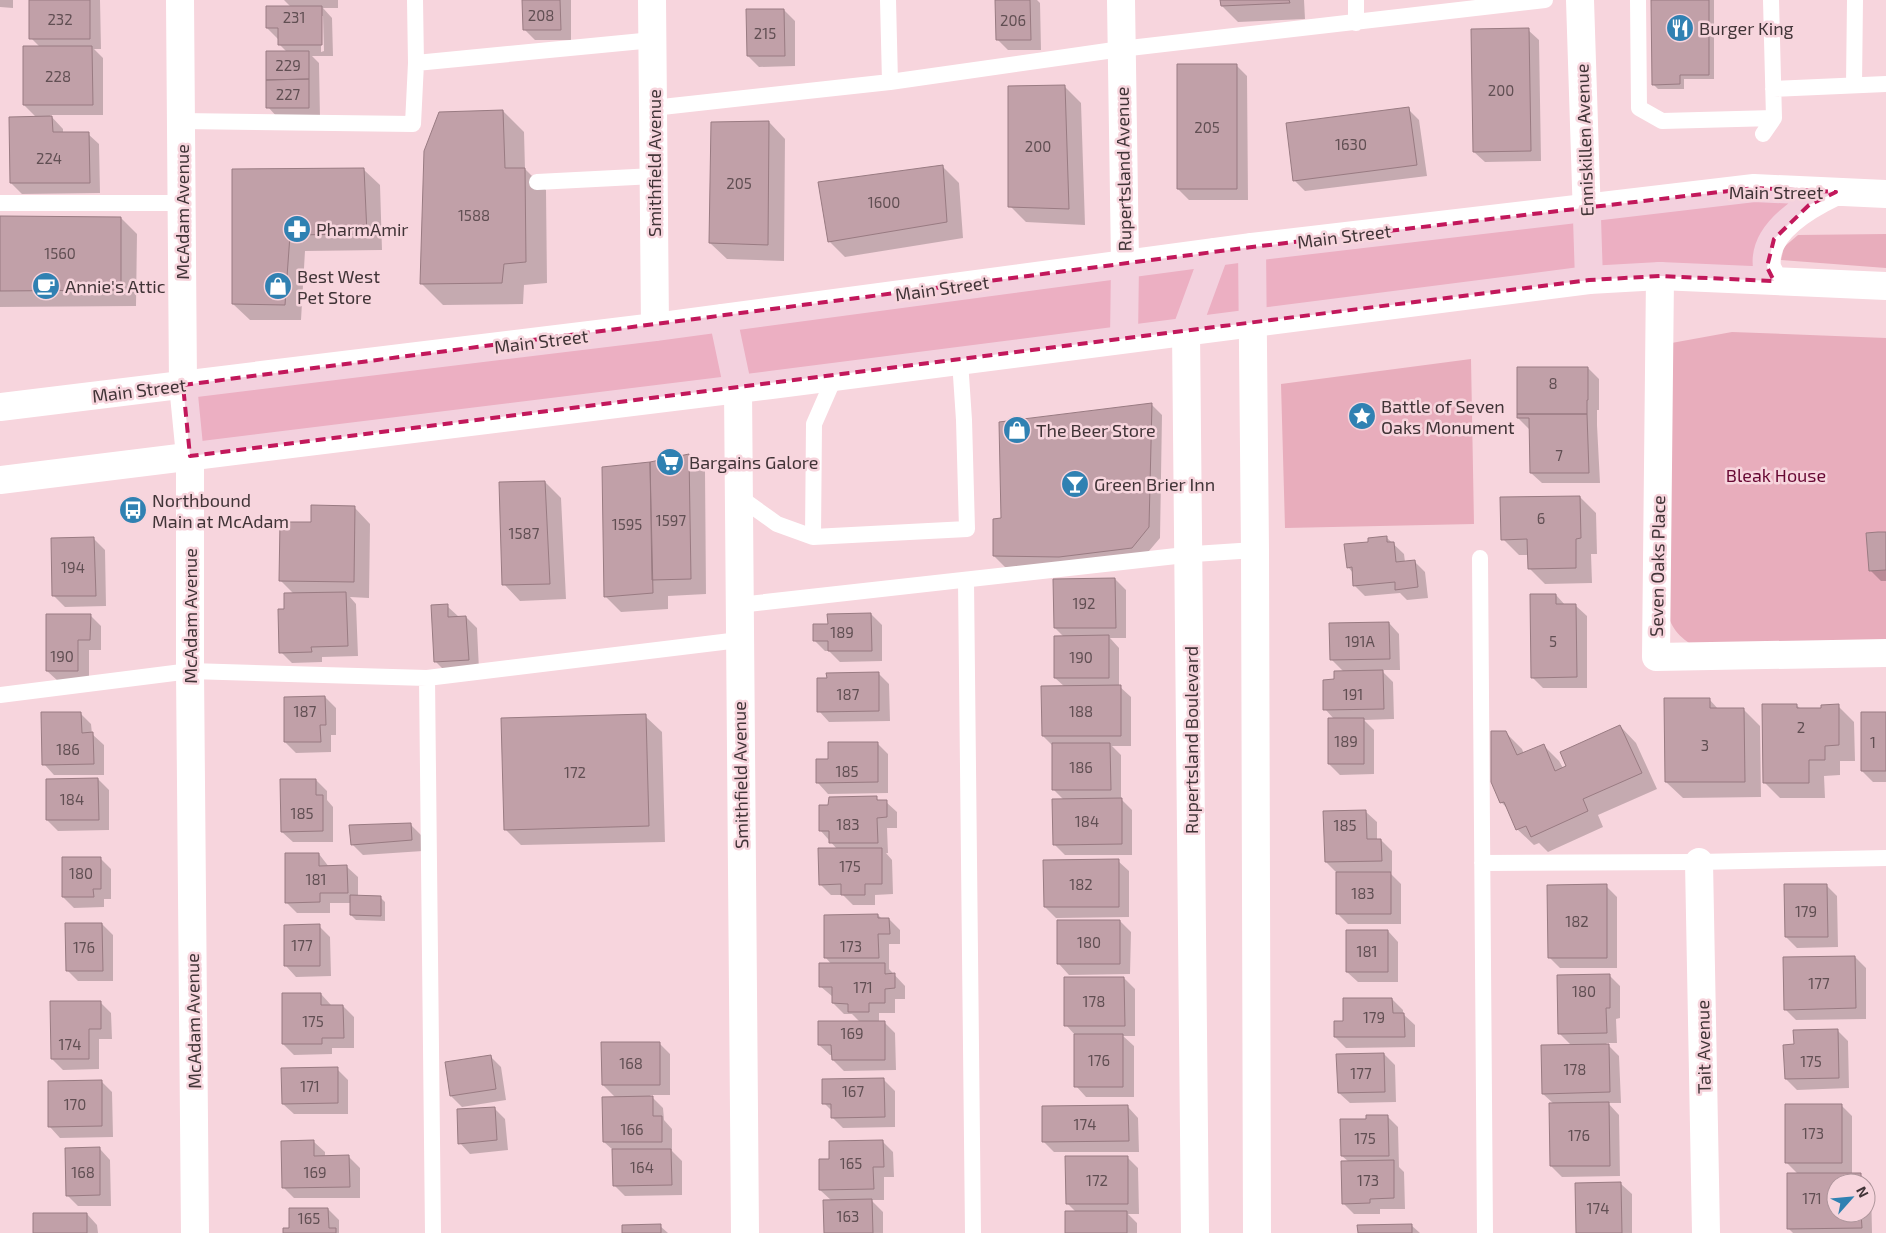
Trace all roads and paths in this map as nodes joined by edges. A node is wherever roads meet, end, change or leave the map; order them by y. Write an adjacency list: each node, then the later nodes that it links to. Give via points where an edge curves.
1 (180, 0): 22 (street, McAdam Avenue)
2 (416, 0): 15 (lane)
3 (652, 0): 13 (street, Smithfield Avenue)
4 (888, 0): 16 (lane)
5 (1121, 0): 14 (street, Rupertsland Avenue)
6 (1356, 0): 12 (lane)
7 (1545, 0): 12 (lane)
8 (1580, 0): 30 (street, Enniskillen Avenue)
9 (1638, 0): 21 (lane, via 1639,108 1662,121)
10 (1772, 0): 19 (lane)
11 (1855, 0): 18 (lane)
12 (1356, 23): 14 (lane)
13 (653, 40): 15 (lane); 20 (street, Smithfield Avenue)
14 (1121, 49): 16 (lane); 33 (street, Rupertsland Avenue)
15 (416, 63): 22 (lane, via 413,124)
16 (890, 82): 20 (lane)
17 (1886, 84): 18 (lane)
18 (1854, 85): 19 (lane)
19 (1773, 89): 21 (lane)
20 (653, 108): 24 (street, Smithfield Avenue)
21 (1774, 118): 23 (lane)
22 (181, 121): 29 (street, McAdam Avenue)
23 (1763, 134)
24 (654, 176): 25 (lane); 40 (street, Smithfield Avenue)
25 (537, 182)
26 (1836, 192): 27 (street, Main Street); 30 (street, Main Street, via 1754,188); 36 (street, via 1809,205 1788,221 1774,239 1767,268)
27 (1886, 194)
28 (0, 203): 29 (lane)
29 (182, 203): 45 (street, McAdam Avenue)
30 (1585, 207): 31 (street, Main Street); 35 (street, Enniskillen Avenue)
31 (1252, 247): 32 (street, Main Street); 39 (street)
32 (1214, 252): 33 (street, Main Street); 41 (street, Rupertsland Boulevard)
33 (1125, 263): 38 (street, Main Street); 42 (street, Rupertsland Avenue)
34 (1660, 276): 35 (street); 36 (street); 58 (street, Seven Oaks Place, via 1656,657)
35 (1588, 280): 39 (street)
36 (1774, 281): 37 (street)
37 (1886, 286)
38 (723, 318): 40 (street, Main Street); 46 (street, Smithfield Avenue)
39 (1253, 323): 41 (street); 52 (street)
40 (655, 327): 45 (street, Main Street)
41 (1186, 331): 42 (street); 53 (street, Rupertsland Boulevard)
42 (1124, 339): 43 (street)
43 (960, 361): 44 (street); 51 (lane, via 967,529)
44 (836, 376): 46 (street); 51 (lane, via 814,424)
45 (183, 385): 47 (street, Main Street); 48 (street, McAdam Avenue)
46 (738, 389): 48 (street); 50 (street, Smithfield Avenue)
47 (0, 407)
48 (190, 456): 49 (street); 59 (street, McAdam Avenue)
49 (0, 480)
50 (738, 496): 51 (lane, via 777,524); 56 (street, Smithfield Avenue)
51 (813, 538)
52 (1256, 550): 53 (lane); 70 (street)
53 (1189, 555): 55 (lane); 69 (street, Rupertsland Boulevard)
54 (1480, 558): 64 (lane)
55 (966, 581): 56 (lane); 68 (lane)
56 (739, 605): 57 (street, Smithfield Avenue)
57 (739, 640): 60 (lane); 67 (street, Smithfield Avenue)
58 (1886, 653)
59 (190, 670): 60 (lane); 61 (lane); 65 (street, McAdam Avenue)
60 (427, 678): 66 (lane)
61 (0, 695)
62 (1886, 858): 63 (lane)
63 (1699, 862): 64 (lane); 72 (street, Tait Avenue)
64 (1482, 863): 71 (lane)
65 (195, 1233)
66 (433, 1233)
67 (745, 1233)
68 (973, 1233)
69 (1195, 1233)
70 (1257, 1233)
71 (1485, 1233)
72 (1706, 1233)

